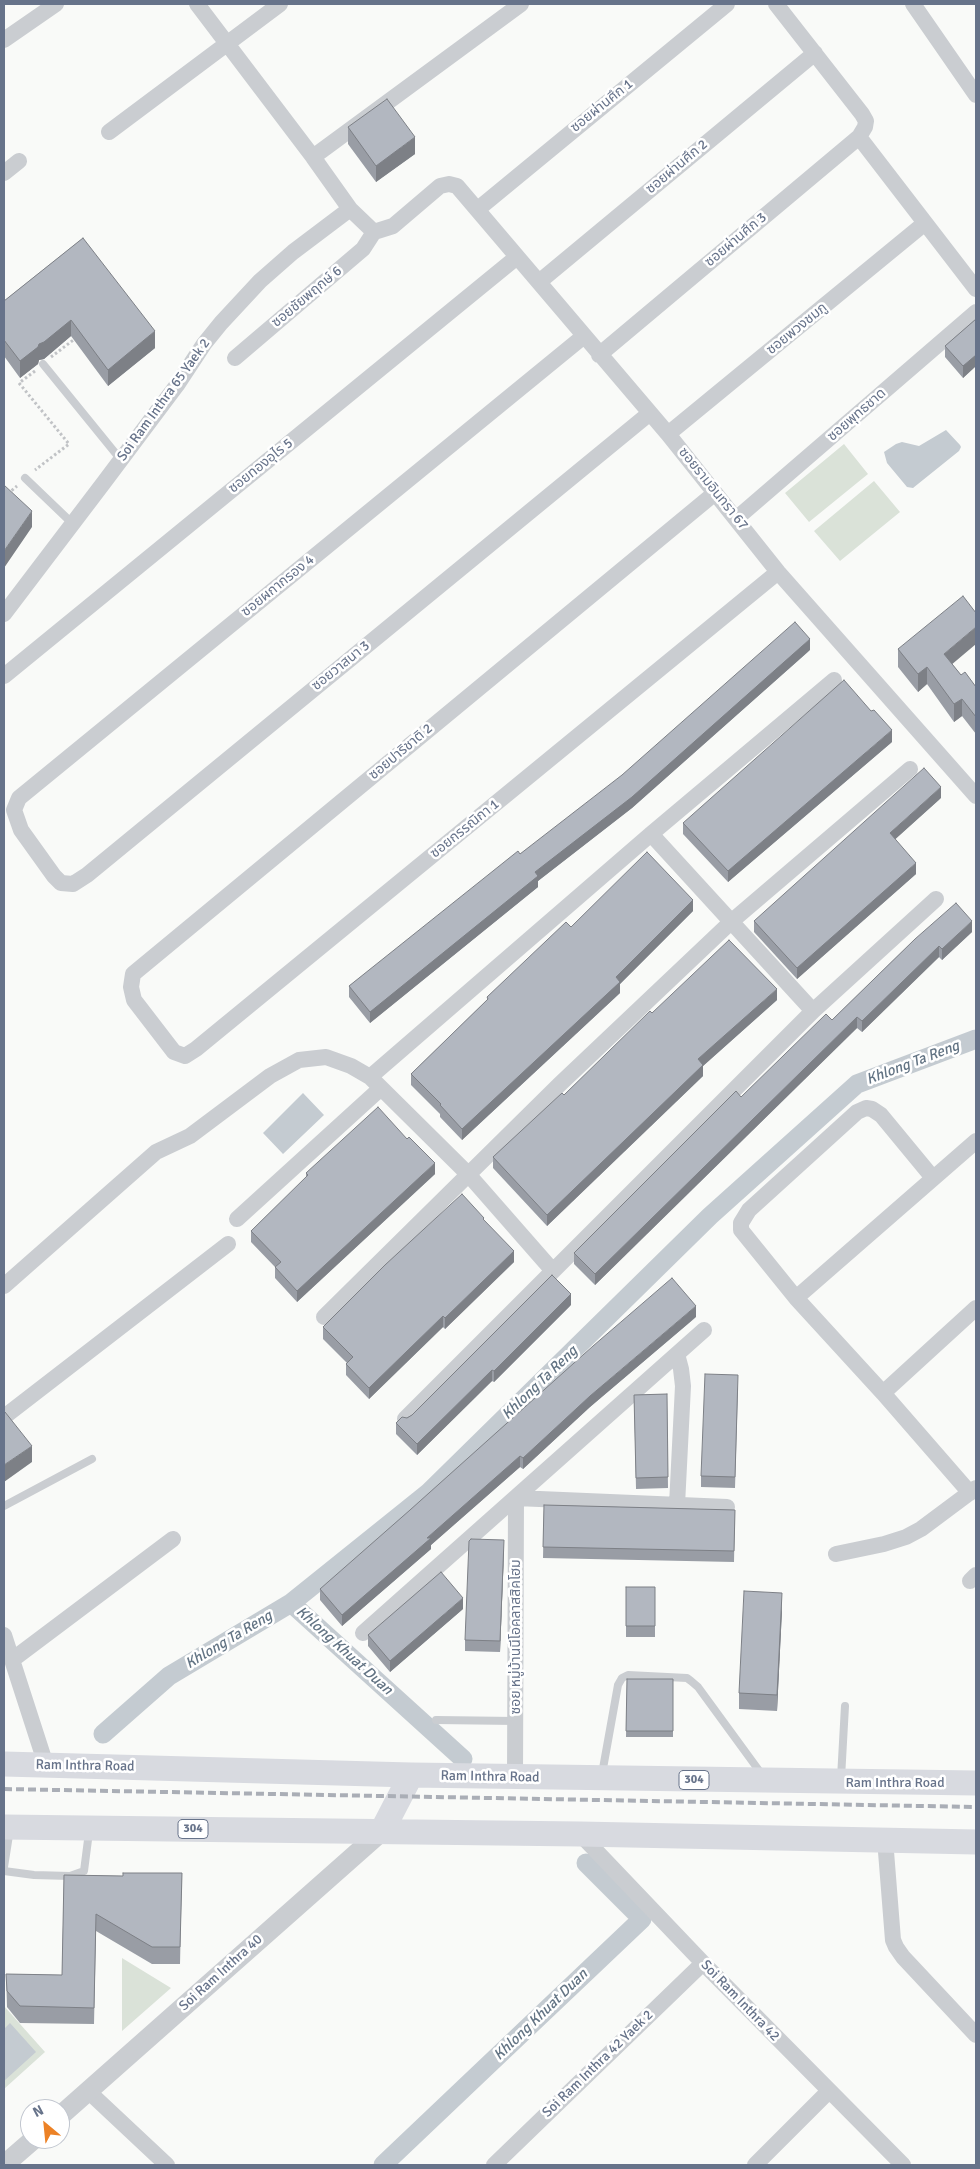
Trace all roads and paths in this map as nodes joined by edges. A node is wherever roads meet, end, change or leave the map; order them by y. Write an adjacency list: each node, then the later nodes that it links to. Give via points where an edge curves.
1 (56, 4): 8 (street)
2 (197, 4): 9 (street)
3 (280, 4): 9 (street)
4 (521, 4): 14 (street)
5 (727, 4): 18 (street, ซอยผ่านศึก 1)
6 (776, 4): 10 (street)
7 (913, 4): 11 (street)
8 (4, 40)
9 (228, 42): 12 (street); 14 (street)
10 (815, 53): 13 (street, ซอยผ่านศึก 3, via 866,121); 22 (street, ซอยผ่านศึก 2)
11 (976, 94)
12 (109, 132)
13 (859, 137): 19 (street); 27 (street, ซอยผ่านศึก 3)
14 (313, 157): 17 (street)
15 (19, 161): 16 (street)
16 (4, 173)
17 (350, 209): 20 (street); 32 (street, Soi Ram Inthra 65 Yaek 2, via 293,252 240,301 204,344)
18 (478, 209): 20 (street, ซอยรามอินทรา 67, via 457,186 449,184 440,186 393,226); 21 (street, ซอยรามอินทรา 67)
19 (925, 223): 23 (street); 31 (street, ซอยพวงชมภู)
20 (374, 232): 28 (street, ซอยชัยพฤกษ์ 6, via 363,249)
21 (518, 257): 22 (street, ซอยรามอินทรา 67); 40 (street, ซอยทองอุไร 5)
22 (539, 282): 26 (street, ซอยรามอินทรา 67)
23 (976, 289)
24 (976, 312): 36 (street, ซอยพุทธชาด)
25 (80, 334): 29 (path)
26 (584, 336): 27 (street, ซอยรามอินทรา 67); 45 (street, ซอยผกากรอง 4, via 19,798 14,810 21,830)
27 (600, 355): 30 (street, ซอยรามอินทรา 67)
28 (235, 358)
29 (43, 364): 32 (lane); 33 (path, via 19,383 69,444)
30 (650, 413): 31 (street, ซอยรามอินทรา 67); 45 (street, ซอยวาสนา 3, via 87,875 73,884 62,883)
31 (668, 434): 34 (street, ซอยรามอินทรา 67)
32 (121, 460): 37 (street, Soi Ram Inthra 65 Yaek 2)
33 (25, 478): 35 (path); 37 (lane)
34 (715, 493): 36 (street, ซอยรามอินทรา 67); 49 (street, ซอยปาริชาติ 2, via 132,974 134,1000)
35 (4, 496)
36 (737, 518): 38 (street, ซอยรามอินทรา 67)
37 (73, 524): 39 (street, Soi Ram Inthra 65 Yaek 2)
38 (778, 572): 43 (street, ซอยรามอินทรา 67); 49 (street, ซอยกรรณิกา 1, via 196,1049 185,1056 174,1052)
39 (4, 614)
40 (4, 676)
41 (834, 680): 44 (street)
42 (910, 769): 47 (street)
43 (976, 796)
44 (651, 834): 47 (street); 50 (street)
45 (35, 850)
46 (936, 899): 48 (street)
47 (732, 921): 48 (street); 52 (street)
48 (813, 1011): 56 (street)
49 (153, 1026)
50 (376, 1083): 52 (street); 54 (street); 57 (street, via 351,1066 326,1057 299,1060 270,1076 190,1136 156,1152)
51 (976, 1141): 53 (street)
52 (468, 1174): 56 (street); 60 (street)
53 (933, 1178): 58 (street); 58 (street, via 881,1114 866,1108 858,1112 749,1210 741,1223 741,1230)
54 (237, 1219)
55 (228, 1244): 64 (street)
56 (553, 1272): 65 (street)
57 (4, 1286)
58 (796, 1298): 63 (street)
59 (976, 1308): 63 (street)
60 (324, 1317)
61 (704, 1330): 62 (street)
62 (677, 1354): 68 (street); 69 (street, via 683,1386)
63 (883, 1393): 67 (street)
64 (4, 1417)
65 (405, 1419)
66 (92, 1459): 70 (lane)
67 (973, 1490): 73 (street, via 906,1537)
68 (516, 1498): 69 (street); 74 (street); 79 (street, ซอย หมู่บ้านนีโอคลาสสิคโฮม)
69 (677, 1505): 71 (street)
70 (4, 1506)
71 (728, 1507)
72 (173, 1539): 76 (street)
73 (836, 1554)
74 (363, 1633)
75 (4, 1635): 76 (street)
76 (12, 1660): 81 (street)
77 (845, 1706): 86 (lane)
78 (436, 1720): 79 (lane)
79 (516, 1721): 83 (street, ซอย หมู่บ้านนีโอคลาสสิคโฮม)
80 (4, 1764): 81 (main road, Ram Inthra Road / 304)
81 (46, 1765): 82 (main road, Ram Inthra Road / 304)
82 (411, 1775): 83 (main road, Ram Inthra Road / 304); 90 (main road)
83 (515, 1777): 84 (main road, Ram Inthra Road / 304)
84 (601, 1779): 85 (main road, Ram Inthra Road / 304); 85 (lane, via 618,1685 628,1675 687,1678 691,1681)
85 (768, 1782): 86 (main road, Ram Inthra Road / 304)
86 (841, 1782): 87 (main road, Ram Inthra Road / 304)
87 (976, 1784)
88 (7, 1827): 89 (main road, 304); 94 (lane)
89 (89, 1828): 90 (main road, 304); 94 (lane, via 84,1871 70,1876 24,1874)
90 (382, 1831): 91 (main road, 304); 97 (street, Soi Ram Inthra 40)
91 (580, 1834): 92 (main road, 304); 95 (street, Soi Ram Inthra 42)
92 (885, 1840): 93 (main road, 304); 96 (street, via 892,1940 903,1958)
93 (976, 1842)
94 (4, 1869)
95 (703, 1963): 98 (street, Soi Ram Inthra 42); 103 (street, Soi Ram Inthra 42 Yaek 2)
96 (976, 2035)
97 (88, 2091): 99 (street, Soi Ram Inthra 40); 102 (street)
98 (829, 2091): 104 (street); 105 (street, Soi Ram Inthra 42)
99 (70, 2107)
100 (22, 2149): 101 (street)
101 (4, 2165)
102 (167, 2165)
103 (494, 2165)
104 (754, 2165)
105 (903, 2165)

